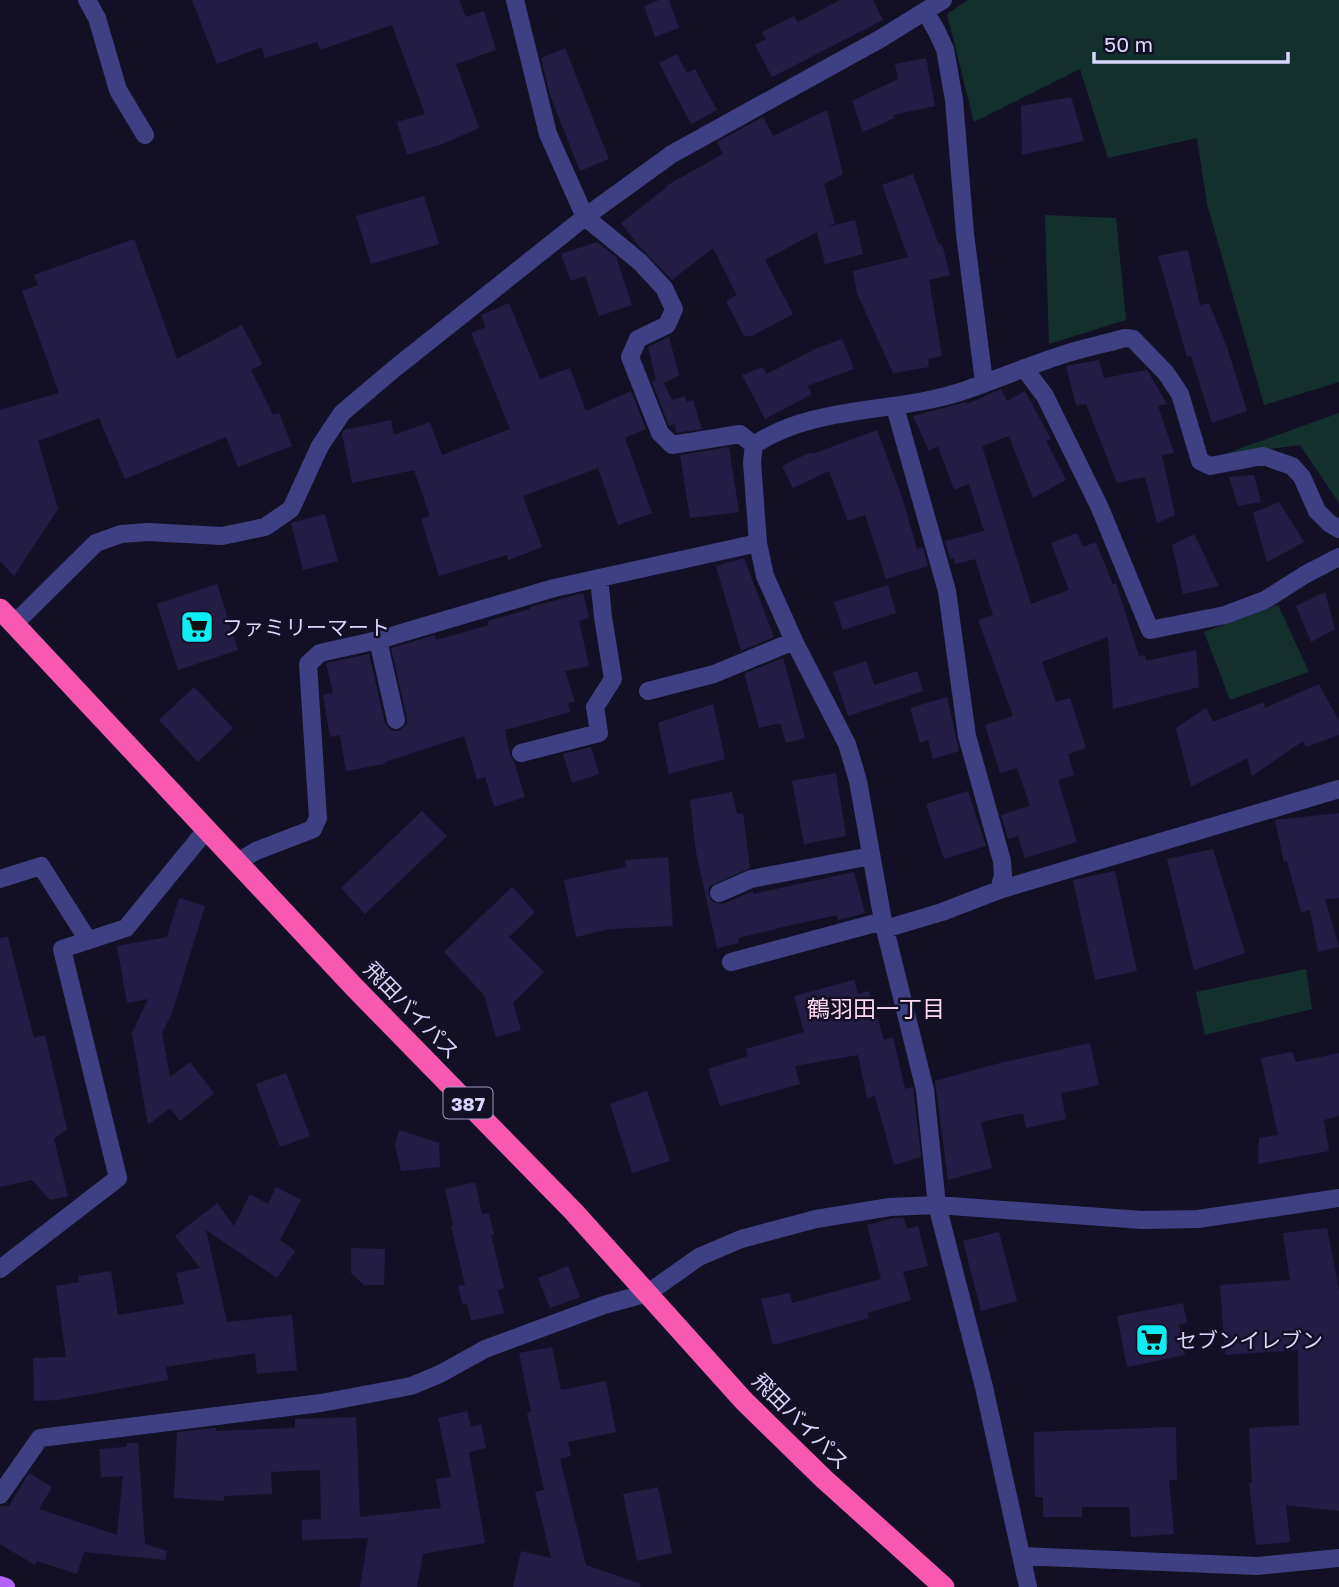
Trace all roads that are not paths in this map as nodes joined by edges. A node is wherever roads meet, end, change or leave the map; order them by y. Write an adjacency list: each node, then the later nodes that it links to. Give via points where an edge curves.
1 (87, 0): 5 (street, via 97,18 118,90)
2 (515, 0): 6 (street, via 548,134)
3 (943, 0): 4 (street)
4 (925, 11): 6 (street, via 672,154); 8 (street, via 945,49 954,100 965,234)
5 (145, 135)
6 (585, 217): 10 (street, via 639,262 664,288 674,309 667,326 638,339 630,357 660,433 672,445 740,434); 15 (street, via 342,413 320,446 291,509 265,527 222,536 148,531 121,534 96,543)
7 (1024, 368): 8 (street); 11 (street, via 1133,339 1180,394 1200,461 1210,466 1263,456 1292,466 1317,511); 13 (street, via 1045,396 1100,508 1150,630 1225,615 1265,600)
8 (985, 382): 9 (street)
9 (895, 407): 10 (street, via 795,425); 26 (street, via 947,591 967,736 1002,861)
10 (754, 445): 12 (street)
11 (1339, 528)
12 (758, 543): 14 (street); 17 (street, via 765,576)
13 (1339, 557)
14 (599, 578): 16 (street); 20 (street, via 613,679 595,707 599,733)
15 (7, 616): 22 (highway, 飛田バイパス / 387)
16 (378, 640): 19 (street); 24 (street, via 320,653 309,664 318,817 313,829)
17 (793, 641): 18 (street, via 714,674); 23 (street, via 847,744)
18 (648, 691)
19 (396, 720)
20 (521, 753)
21 (1339, 789): 26 (street)
22 (206, 829): 24 (highway, 飛田バイパス / 387); 29 (street, via 125,928)
23 (871, 856): 27 (street, via 751,879); 28 (street)
24 (238, 862): 34 (highway, 飛田バイパス / 387)
25 (0, 879): 29 (street, via 41,866)
26 (999, 890): 28 (street, via 942,912)
27 (719, 893)
28 (884, 925): 30 (street); 32 (street, via 925,1090)
29 (88, 940): 33 (street, via 62,949 118,1178)
30 (732, 961)
31 (1339, 1198): 32 (street, via 1164,1220)
32 (937, 1205): 34 (street, via 816,1219 741,1238 699,1258); 36 (street)
33 (0, 1269)
34 (649, 1293): 35 (street, via 485,1349 411,1386 321,1403 40,1438); 40 (highway, 飛田バイパス / 387, via 754,1411)
35 (0, 1495)
36 (1021, 1556): 37 (street, via 1257,1566); 41 (street)
37 (1339, 1558)
38 (0, 1585): 39 (main road)
39 (6, 1587)
40 (944, 1587)
41 (1028, 1587)

